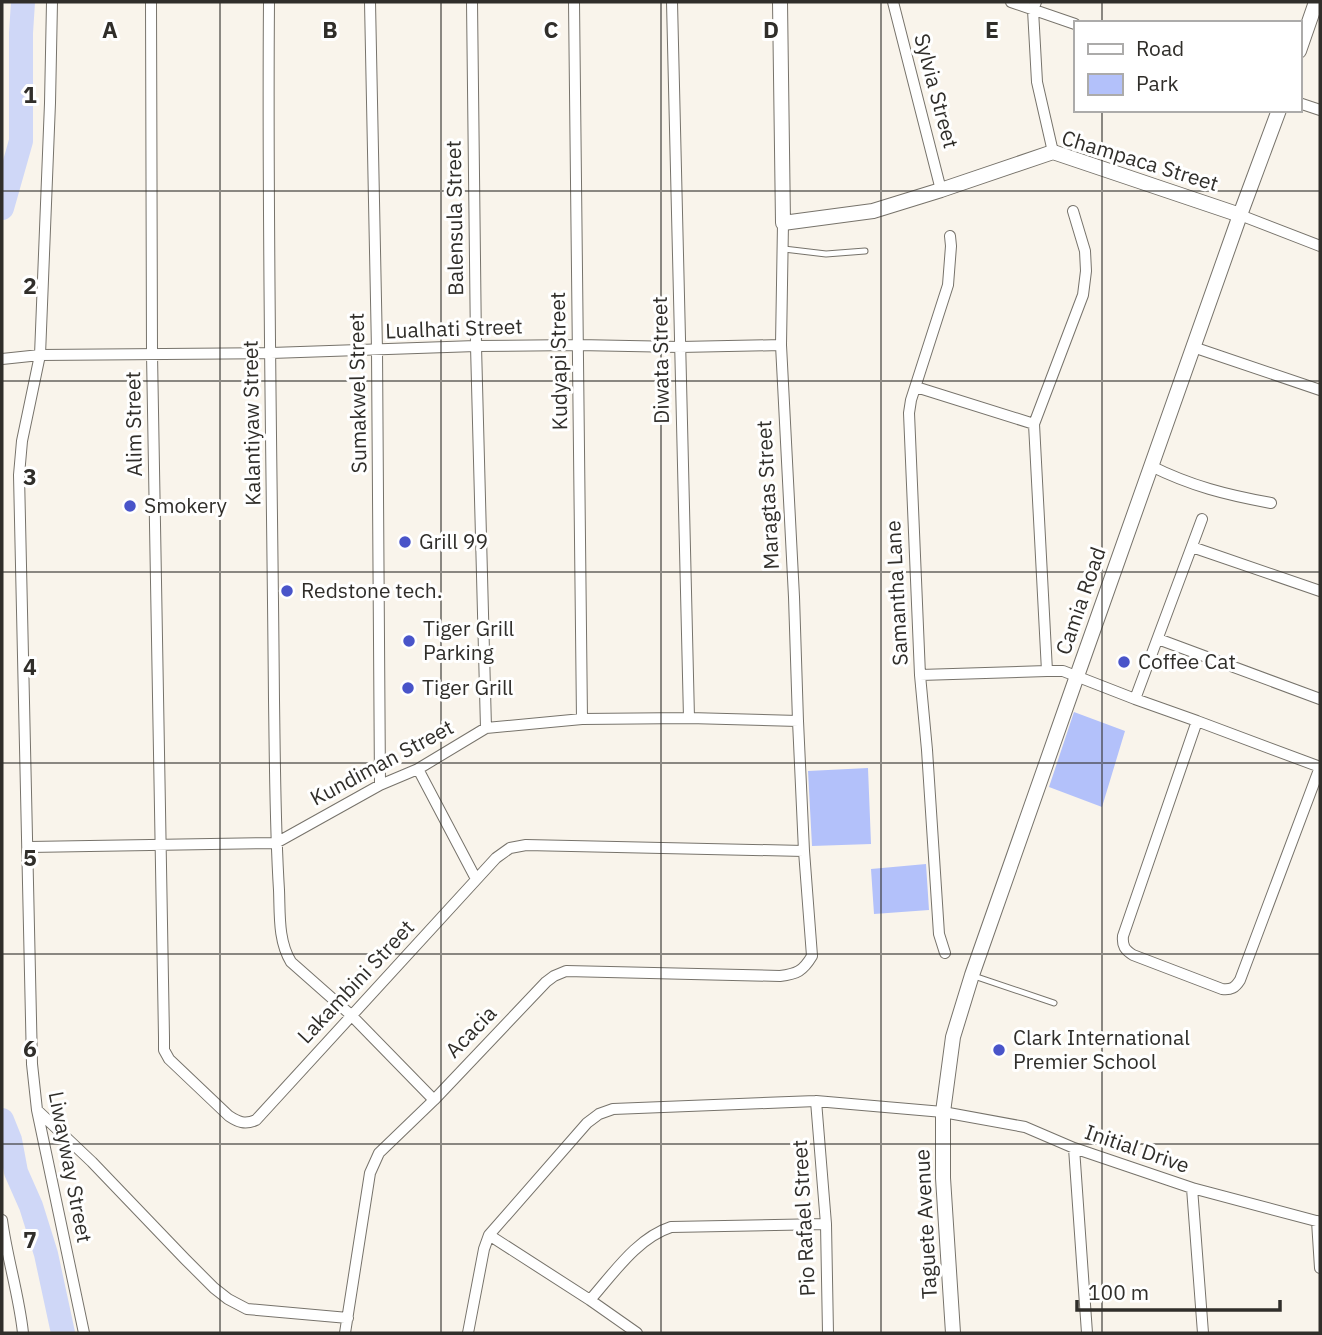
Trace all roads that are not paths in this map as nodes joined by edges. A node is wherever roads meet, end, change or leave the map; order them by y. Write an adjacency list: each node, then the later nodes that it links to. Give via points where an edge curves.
1 (52, 2): 35 (street, Liwayway Street)
2 (151, 2): 34 (street, Alim Street)
3 (269, 2): 33 (street, Kalantiyaw Street)
4 (370, 2): 32 (street, Sumakwel Street)
5 (472, 2): 29 (street, Balensula Street)
6 (574, 2): 27 (street, Kudyapi Street)
7 (672, 2): 30 (street, Diwata Street)
8 (780, 2): 22 (street, Maragtas Street)
9 (892, 2): 19 (street, Sylvia Street)
10 (1011, 2): 12 (street)
11 (1316, 2): 14 (street)
12 (1035, 6): 13 (street); 18 (street, via 1037,82)
13 (1074, 24)
14 (1301, 45)
15 (1301, 104): 16 (street)
16 (1320, 110)
17 (1278, 112): 21 (street, Camia Road)
18 (1053, 152): 19 (street, Champaca Street); 21 (street, Champaca Street)
19 (942, 190): 22 (street, Champaca Street, via 873,211)
20 (1073, 211): 39 (street, via 1085,251 1083,295)
21 (1240, 215): 24 (street, Champaca Street); 31 (street, Camia Road)
22 (783, 223): 25 (street, Maragtas Street)
23 (950, 236): 37 (street, Samantha Lane, via 948,285)
24 (1320, 246)
25 (784, 249): 26 (lane, via 826,254); 28 (street, Maragtas Street)
26 (864, 251)
27 (578, 345): 29 (street, Lualhati Street); 30 (street, Lualhati Street); 52 (street, Kudyapi Street)
28 (781, 345): 30 (street, Lualhati Street); 54 (street, Maragtas Street)
29 (476, 346): 32 (street, Lualhati Street); 55 (street, Balensula Street)
30 (680, 347): 51 (street, Diwata Street)
31 (1193, 348): 38 (street); 40 (street, Camia Road)
32 (377, 351): 33 (street, Lualhati Street); 58 (street, Sumakwel Street)
33 (271, 353): 34 (street, Lualhati Street); 59 (street, Kalantiyaw Street)
34 (152, 354): 35 (street, Lualhati Street); 60 (street, Alim Street)
35 (40, 355): 36 (street, Lualhati Street); 61 (street, Liwayway Street, via 19,475)
36 (2, 359)
37 (916, 387): 39 (street); 47 (street, Samantha Lane, via 909,413)
38 (1320, 390)
39 (1034, 424): 46 (street)
40 (1151, 466): 41 (street, via 1208,490); 48 (street, Camia Road)
41 (1271, 503)
42 (1202, 519): 43 (street)
43 (1192, 547): 44 (street); 45 (street)
44 (1320, 591)
45 (1158, 639): 49 (street); 50 (street)
46 (1047, 671): 47 (street); 48 (street)
47 (920, 675): 64 (street, Samantha Lane)
48 (1077, 676): 49 (street); 66 (street, Camia Road)
49 (1135, 699): 53 (street)
50 (1320, 699)
51 (689, 718): 52 (street, Kundiman Street); 54 (street, Kundiman Street)
52 (582, 719): 55 (street, Kundiman Street)
53 (1197, 721): 56 (street); 56 (street, via 1122,942 1133,955 1209,984 1229,990 1240,980)
54 (797, 722): 62 (street, Maragtas Street)
55 (486, 728): 57 (street, Kundiman Street)
56 (1320, 767)
57 (418, 769): 58 (street, Kundiman Street); 63 (street)
58 (380, 785): 59 (street, Kundiman Street)
59 (276, 843): 60 (street, Kundiman Street); 68 (street, Kalantiyaw Street, via 284,951)
60 (159, 845): 61 (street, Kundiman Street); 68 (street, Lakambini Street, via 164,1050 229,1116 238,1122 256,1120)
61 (29, 847): 71 (street, Liwayway Street)
62 (804, 851): 63 (street, Lakambini Street, via 526,845 503,852); 65 (street, Maragtas Street, via 813,956 804,969)
63 (476, 879): 68 (street, Lakambini Street)
64 (944, 953)
65 (790, 975): 69 (street, Acacia, via 566,971 554,975)
66 (972, 975): 67 (lane); 72 (street, Camia Road, via 953,1037)
67 (1054, 1003)
68 (351, 1015): 69 (street, Kalantiyaw Street)
69 (434, 1100): 83 (street, Acacia, via 373,1164)
70 (816, 1101): 72 (street, Initial Drive); 77 (street, Pio Rafael Street); 79 (street, Initial Drive, via 613,1109 599,1114)
71 (37, 1110): 83 (street, via 228,1299 247,1309); 85 (street, Liwayway Street)
72 (943, 1112): 73 (street, Initial Drive, via 1025,1127); 90 (street, Taguete Avenue)
73 (1074, 1148): 74 (street, Initial Drive); 91 (street)
74 (1192, 1188): 76 (street, Initial Drive); 92 (street)
75 (2, 1220): 78 (street)
76 (1319, 1221): 80 (street)
77 (826, 1224): 82 (street, via 658,1231); 89 (street, Pio Rafael Street)
78 (3, 1233): 81 (street)
79 (489, 1235): 82 (street); 87 (street)
80 (1320, 1268)
81 (6, 1273): 84 (street, via 20,1308)
82 (590, 1300): 88 (street)
83 (348, 1318): 86 (street, Acacia)
84 (23, 1333)
85 (83, 1333)
86 (345, 1333)
87 (468, 1333)
88 (637, 1333)
89 (828, 1333)
90 (953, 1333)
91 (1087, 1333)
92 (1203, 1333)

